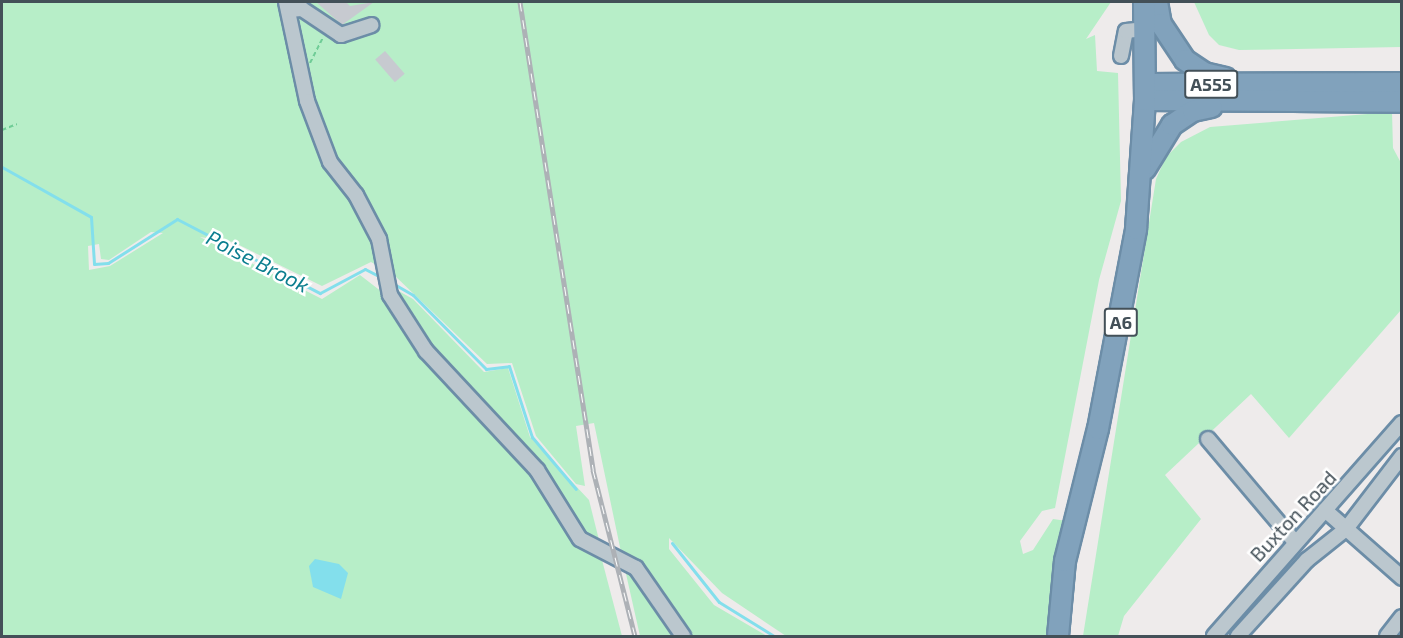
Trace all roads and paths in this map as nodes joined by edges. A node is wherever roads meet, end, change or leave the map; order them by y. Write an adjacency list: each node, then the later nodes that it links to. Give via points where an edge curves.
1 (1143, 2): 5 (highway, A6)
2 (1157, 2): 9 (highway, via 1161,24 1185,60 1204,73)
3 (287, 6): 6 (street, via 302,9); 8 (street)
4 (371, 25): 6 (street, via 341,35)
5 (1144, 29): 7 (street, via 1126,31); 11 (highway, A6)
6 (332, 32): 8 (path, via 319,40 312,62)
7 (1121, 56)
8 (299, 68): 25 (street, via 330,162 362,204 388,281 426,351 524,453 580,539 636,567)
9 (1243, 81): 10 (highway, A555); 11 (highway, A555)
10 (1401, 83)
11 (1145, 92): 12 (highway, A555); 16 (highway, A6)
12 (1236, 102): 13 (highway, A555); 16 (highway, via 1182,117 1157,144)
13 (1401, 102)
14 (17, 124): 15 (path)
15 (2, 130)
16 (1141, 177): 26 (highway, A6, via 1130,273 1065,561)
17 (1401, 423): 20 (street, Buxton Road)
18 (1208, 439): 22 (street)
19 (1401, 456): 21 (street, Buxton Road)
20 (1325, 510): 21 (street); 22 (street, Buxton Road)
21 (1346, 529): 23 (street); 28 (street, Buxton Road, via 1307,560)
22 (1295, 542): 27 (street, Buxton Road)
23 (1401, 578)
24 (1401, 617): 29 (street)
25 (683, 636)
26 (1058, 636)
27 (1214, 636)
28 (1238, 636)
29 (1387, 636)

